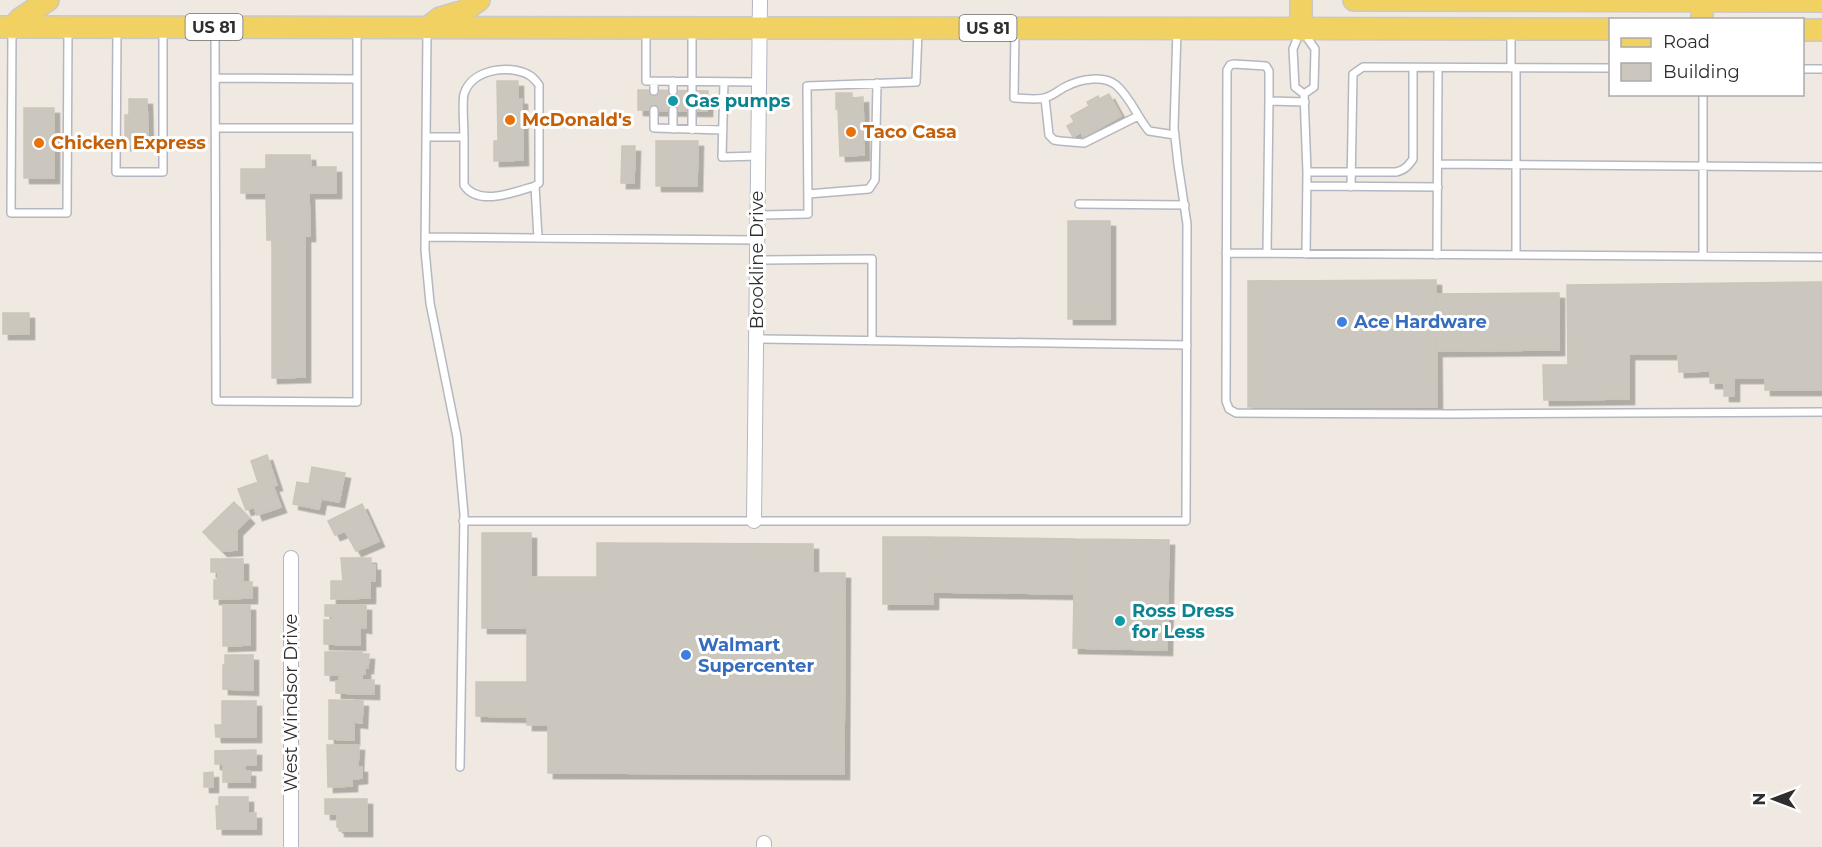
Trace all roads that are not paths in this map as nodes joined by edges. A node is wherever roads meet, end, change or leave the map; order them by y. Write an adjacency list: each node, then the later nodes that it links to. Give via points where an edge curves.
1 (48, 0): 12 (main road)
2 (479, 0): 17 (main road)
3 (760, 0): 20 (street, Brookline Drive)
4 (1301, 0): 26 (main road)
5 (1354, 0): 6 (main road)
6 (1525, 0): 7 (main road)
7 (1702, 0): 8 (main road); 10 (main road)
8 (1728, 0): 9 (main road)
9 (1822, 1)
10 (1702, 18)
11 (68, 26): 12 (main road, US 81); 12 (lane, via 67,213 12,213); 13 (main road, US 81)
12 (6, 27)
13 (117, 27): 14 (main road, US 81); 14 (lane, via 116,172 163,172)
14 (163, 27): 15 (main road, US 81)
15 (215, 27): 16 (main road, US 81); 35 (lane)
16 (357, 27): 17 (main road, US 81); 36 (lane)
17 (428, 27): 18 (main road, US 81); 60 (lane)
18 (646, 28): 19 (main road, US 81); 37 (lane, via 646,81)
19 (692, 28): 20 (main road, US 81); 39 (lane)
20 (760, 28): 21 (main road, US 81); 41 (street, Brookline Drive)
21 (918, 28): 22 (main road, US 81); 42 (lane, via 916,82)
22 (1015, 28): 23 (main road, US 81); 47 (lane, via 1014,98)
23 (1177, 28): 26 (main road, US 81); 59 (lane)
24 (1511, 29): 25 (main road, US 81); 26 (main road, US 81); 31 (lane)
25 (1609, 29)
26 (1301, 30): 48 (lane, via 1293,49 1295,87); 48 (lane, via 1315,49 1314,87)
27 (1804, 30): 28 (main road)
28 (1822, 30)
29 (1413, 68): 30 (lane); 68 (lane, via 1413,159 1404,170 1396,172); 68 (lane, via 1363,68 1353,74)
30 (1438, 68): 31 (lane); 63 (lane)
31 (1514, 68): 32 (lane); 64 (lane)
32 (1609, 68)
33 (1804, 69): 34 (lane)
34 (1822, 69)
35 (215, 78): 36 (lane); 54 (lane)
36 (357, 79): 55 (lane)
37 (654, 81): 38 (lane); 43 (lane)
38 (673, 81): 39 (lane); 44 (lane)
39 (692, 82): 40 (lane); 45 (lane)
40 (724, 82): 41 (lane); 58 (lane)
41 (759, 82): 62 (street, Brookline Drive)
42 (877, 83): 73 (lane, via 875,180 869,189); 73 (lane, via 807,86)
43 (654, 91)
44 (673, 91)
45 (692, 91)
46 (1703, 96): 65 (lane)
47 (1045, 98): 53 (lane, via 1082,80 1111,81 1131,102); 53 (lane, via 1049,135 1054,140 1084,143)
48 (1305, 98): 49 (lane); 67 (lane)
49 (1269, 101): 80 (lane, via 1266,66 1230,65); 81 (lane)
50 (654, 110): 56 (lane, via 654,128)
51 (673, 110): 56 (lane)
52 (692, 110): 57 (lane)
53 (1138, 116): 59 (lane, via 1149,131)
54 (215, 128): 55 (lane); 55 (lane, via 216,401 357,402)
55 (357, 128)
56 (673, 129): 57 (lane)
57 (692, 130): 58 (lane)
58 (723, 130): 62 (lane, via 722,157)
59 (1175, 135): 75 (lane)
60 (426, 137): 61 (lane); 77 (lane)
61 (464, 137): 69 (lane, via 464,185 468,191 492,196); 69 (lane, via 464,94 472,82 484,74 508,69 532,76 539,85 539,183)
62 (758, 156): 76 (street, Brookline Drive)
63 (1438, 164): 64 (lane); 72 (lane)
64 (1516, 165): 65 (lane); 84 (lane)
65 (1703, 167): 66 (lane); 85 (lane)
66 (1822, 167)
67 (1307, 172): 68 (lane); 70 (lane)
68 (1352, 172): 71 (lane)
69 (535, 186): 78 (lane)
70 (1306, 186): 71 (lane); 82 (lane)
71 (1351, 187): 72 (lane)
72 (1438, 187): 83 (lane)
73 (808, 194): 76 (lane, via 808,214)
74 (1079, 204): 75 (lane)
75 (1185, 204): 90 (lane)
76 (757, 215): 79 (street, Brookline Drive)
77 (425, 237): 78 (lane); 92 (lane, via 430,303 457,437)
78 (538, 238): 79 (lane)
79 (757, 240): 87 (street, Brookline Drive)
80 (1226, 253): 81 (lane); 91 (lane, via 1226,401 1229,410 1236,413)
81 (1267, 254): 82 (lane)
82 (1306, 254): 83 (lane)
83 (1437, 255): 84 (lane)
84 (1516, 255): 85 (lane)
85 (1703, 256): 86 (lane)
86 (1822, 257)
87 (757, 260): 88 (street, Brookline Drive); 89 (lane, via 872,259)
88 (757, 339): 89 (lane); 93 (street, Brookline Drive)
89 (872, 341): 90 (lane)
90 (1187, 345): 93 (lane, via 1186,521)
91 (1822, 412)
92 (463, 521): 93 (lane); 95 (lane)
93 (754, 521)
94 (291, 558): 96 (street, West Windsor Drive)
95 (460, 767)
96 (291, 847)

